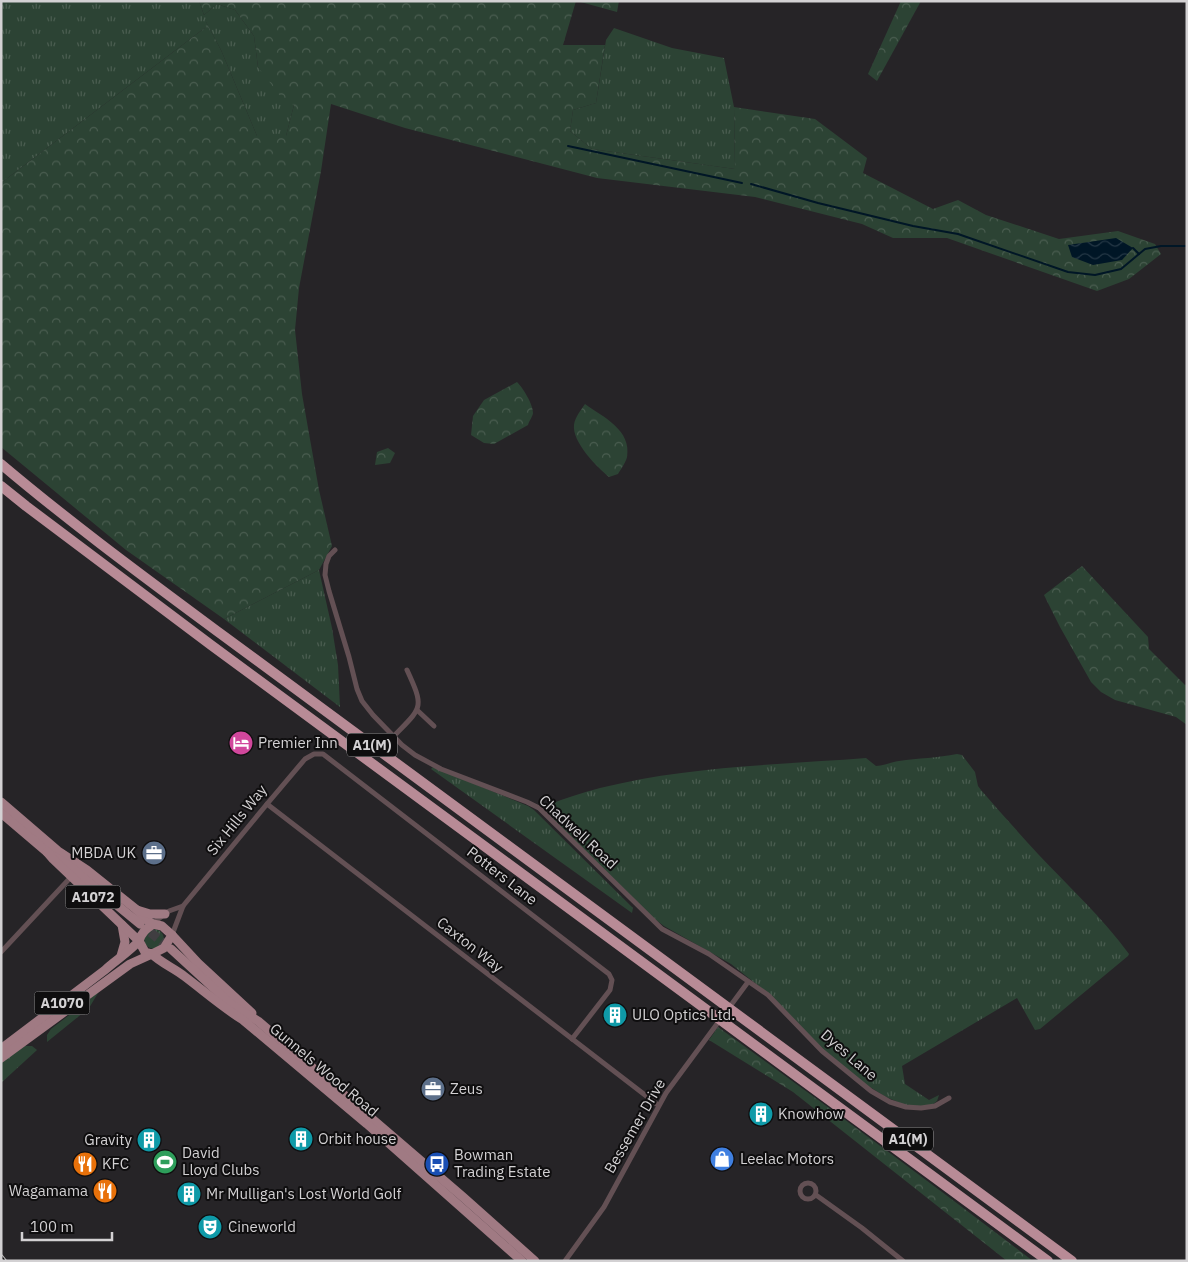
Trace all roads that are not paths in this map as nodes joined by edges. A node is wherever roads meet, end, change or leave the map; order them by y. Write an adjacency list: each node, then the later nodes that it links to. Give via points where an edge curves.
1 (1, 464): 43 (highway, A1(M), via 109,550)
2 (1, 486): 42 (highway, A1(M), via 94,558)
3 (335, 550): 7 (street, Chadwell Road, via 326,564 325,575 357,689 362,701)
4 (407, 670): 5 (street, via 418,695)
5 (417, 710): 6 (street); 7 (street)
6 (434, 726)
7 (393, 736): 28 (street, Chadwell Road, via 415,755 441,769 539,808 662,929 709,954)
8 (314, 754): 10 (street, Six Hills Way, via 305,759); 32 (street, Potters Lane, via 328,757 609,974 612,980 610,990)
9 (1, 802): 12 (main road, Gunnels Wood Road / A1072)
10 (267, 804): 16 (street, Six Hills Way); 32 (street, Caxton Way)
11 (1, 813): 13 (main road, Gunnels Wood Road / A1072)
12 (58, 851): 14 (main road, Gunnels Wood Road / A1072); 17 (main road, Gunnels Wood Road / A1072)
13 (47, 852): 14 (main road, Gunnels Wood Road / A1072); 15 (main road, Gunnels Wood Road / A1072)
14 (68, 864): 19 (main road, Gunnels Wood Road / A1072)
15 (71, 877): 21 (main road, Gunnels Wood Road / A1072); 25 (street)
16 (183, 906): 18 (street, Six Hills Way); 22 (street, Six Hills Way)
17 (137, 910): 18 (main road); 20 (main road, Gunnels Wood Road / A1072)
18 (165, 914): 20 (street, Six Hills Way)
19 (140, 924)
20 (153, 924): 22 (main road, Gunnels Wood Road / A1072, via 162,926); 23 (main road, via 140,935)
21 (122, 925): 23 (main road, Gunnels Wood Road / A1072); 27 (main road, via 125,942)
22 (172, 935): 26 (main road, via 164,948); 31 (main road, Gunnels Wood Road / A1072)
23 (139, 942): 26 (main road, Gunnels Wood Road / A1072, via 145,952); 27 (main road, A1070)
24 (171, 950): 29 (main road, Gunnels Wood Road / A1072)
25 (1, 952)
26 (152, 954): 30 (main road, Gunnels Wood Road / A1072); 34 (main road, A1070, via 130,964)
27 (121, 956): 33 (main road, A1070)
28 (748, 982): 35 (street, Dyes Lane, via 768,994 822,1051 848,1073 890,1102 921,1108 935,1106); 36 (street, Bessemer Drive)
29 (232, 1005): 30 (main road, Gunnels Wood Road / A1072); 31 (main road, Gunnels Wood Road / A1072)
30 (243, 1020): 38 (main road, Gunnels Wood Road / A1072, via 367,1124)
31 (258, 1021): 39 (main road, Gunnels Wood Road / A1072)
32 (572, 1039): 36 (street, Caxton Way)
33 (1, 1049)
34 (1, 1058)
35 (949, 1098)
36 (658, 1105): 40 (street, Bessemer Drive, via 604,1207)
37 (816, 1195): 41 (street)
38 (518, 1259)
39 (535, 1261)
40 (565, 1261)
41 (903, 1261)
42 (1048, 1261)
43 (1072, 1261)

